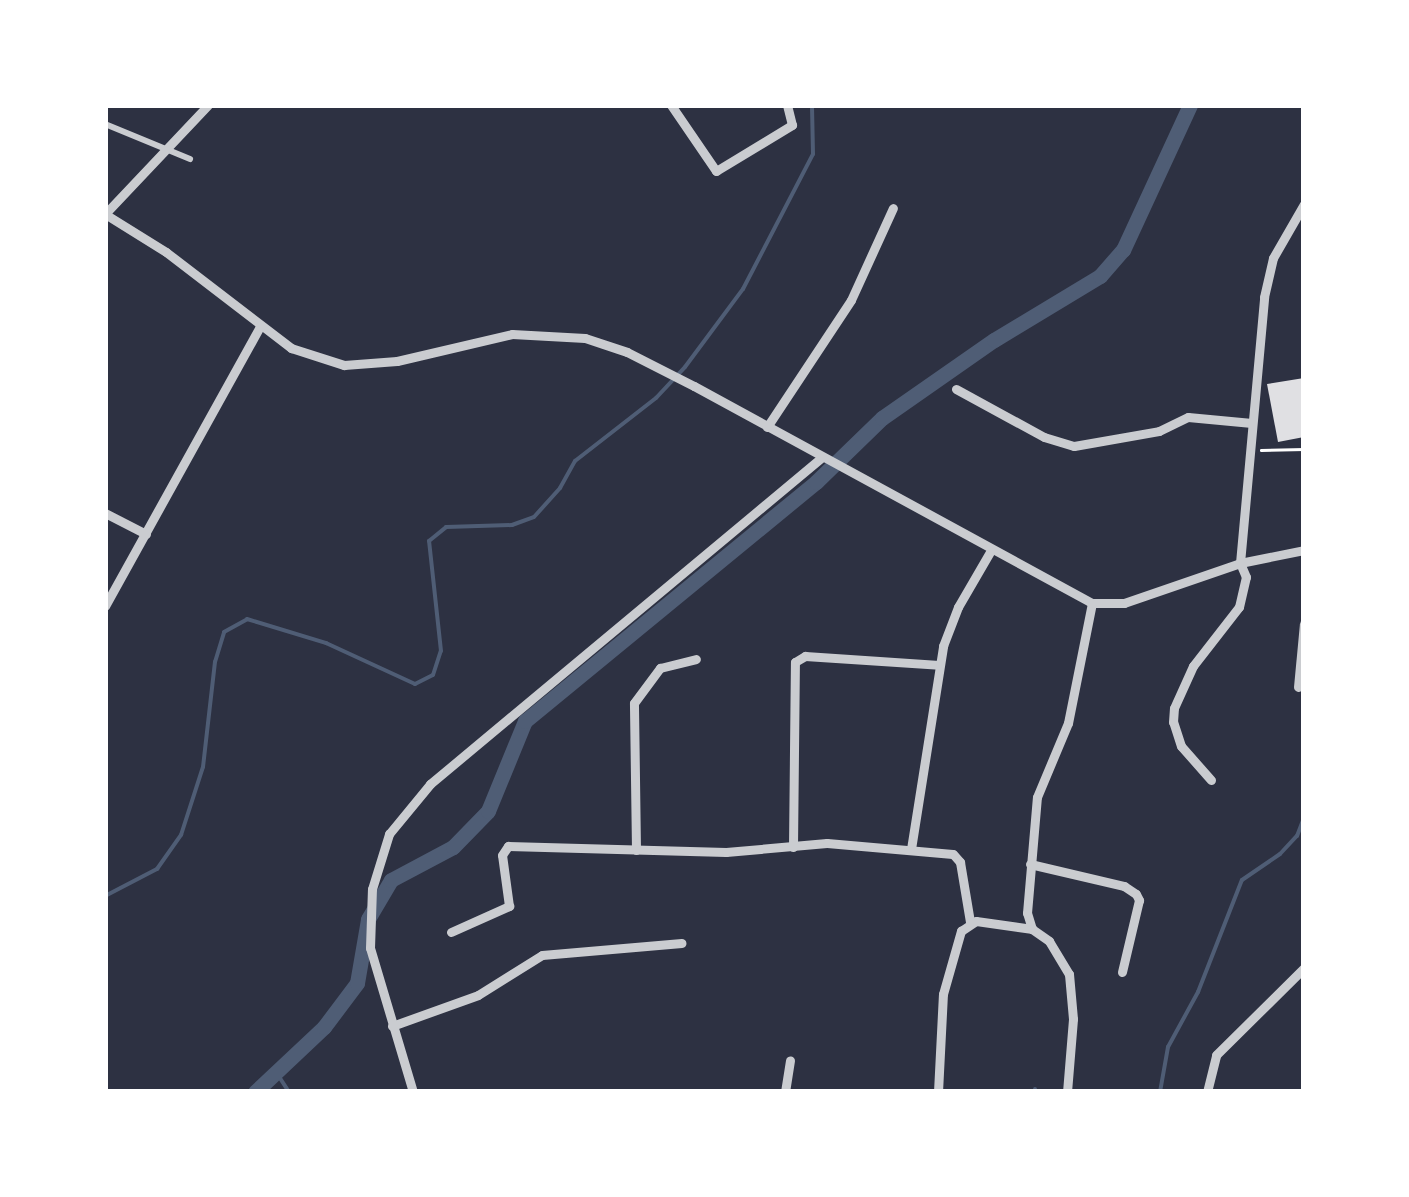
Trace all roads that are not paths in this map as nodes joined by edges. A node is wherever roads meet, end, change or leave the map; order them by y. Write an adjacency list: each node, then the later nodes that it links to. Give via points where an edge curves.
1 (208, 105): 5 (street)
2 (671, 105): 3 (street, via 716,171 792,125)
3 (787, 105)
4 (105, 124): 5 (street)
5 (165, 149): 6 (street); 9 (street)
6 (190, 159)
7 (1304, 204): 12 (street, via 1273,258)
8 (893, 208): 13 (street, via 851,300)
9 (105, 214): 10 (street)
10 (260, 326): 13 (street, via 291,348 344,365 397,361 512,334 563,334 628,352); 16 (street)
11 (956, 389): 12 (street, via 1074,446 1159,431 1188,417)
12 (1252, 423): 19 (street)
13 (767, 427): 14 (street)
14 (821, 458): 17 (street); 37 (street, via 430,784 389,834 372,889 370,948)
15 (105, 513): 16 (street)
16 (146, 534): 21 (street)
17 (990, 550): 20 (street); 24 (street, via 958,606)
18 (1304, 550): 19 (street)
19 (1240, 563): 20 (street, via 1124,603); 26 (street, via 1246,577 1239,607 1193,666 1174,708 1181,746)
20 (1092, 603): 30 (street, via 1068,723 1037,798)
21 (105, 606)
22 (1304, 624): 25 (street)
23 (696, 659): 29 (street, via 660,668 634,703)
24 (938, 665): 27 (street, via 805,656 795,662); 28 (street)
25 (1298, 686)
26 (1211, 780)
27 (793, 847): 28 (street, via 827,842); 29 (street)
28 (911, 849): 31 (street, via 958,856)
29 (636, 850): 33 (street, via 508,846 502,855 509,906)
30 (1030, 864): 32 (street); 36 (street, via 1136,894)
31 (970, 922): 32 (street); 41 (street, via 956,941 943,994)
32 (1032, 930): 42 (street, via 1049,941 1070,974)
33 (451, 932)
34 (681, 942): 37 (street, via 542,955 478,996)
35 (1304, 968): 43 (street, via 1216,1055)
36 (1122, 972)
37 (392, 1026): 39 (street)
38 (790, 1060): 40 (street)
39 (413, 1092)
40 (785, 1092)
41 (938, 1092)
42 (1067, 1092)
43 (1207, 1092)

